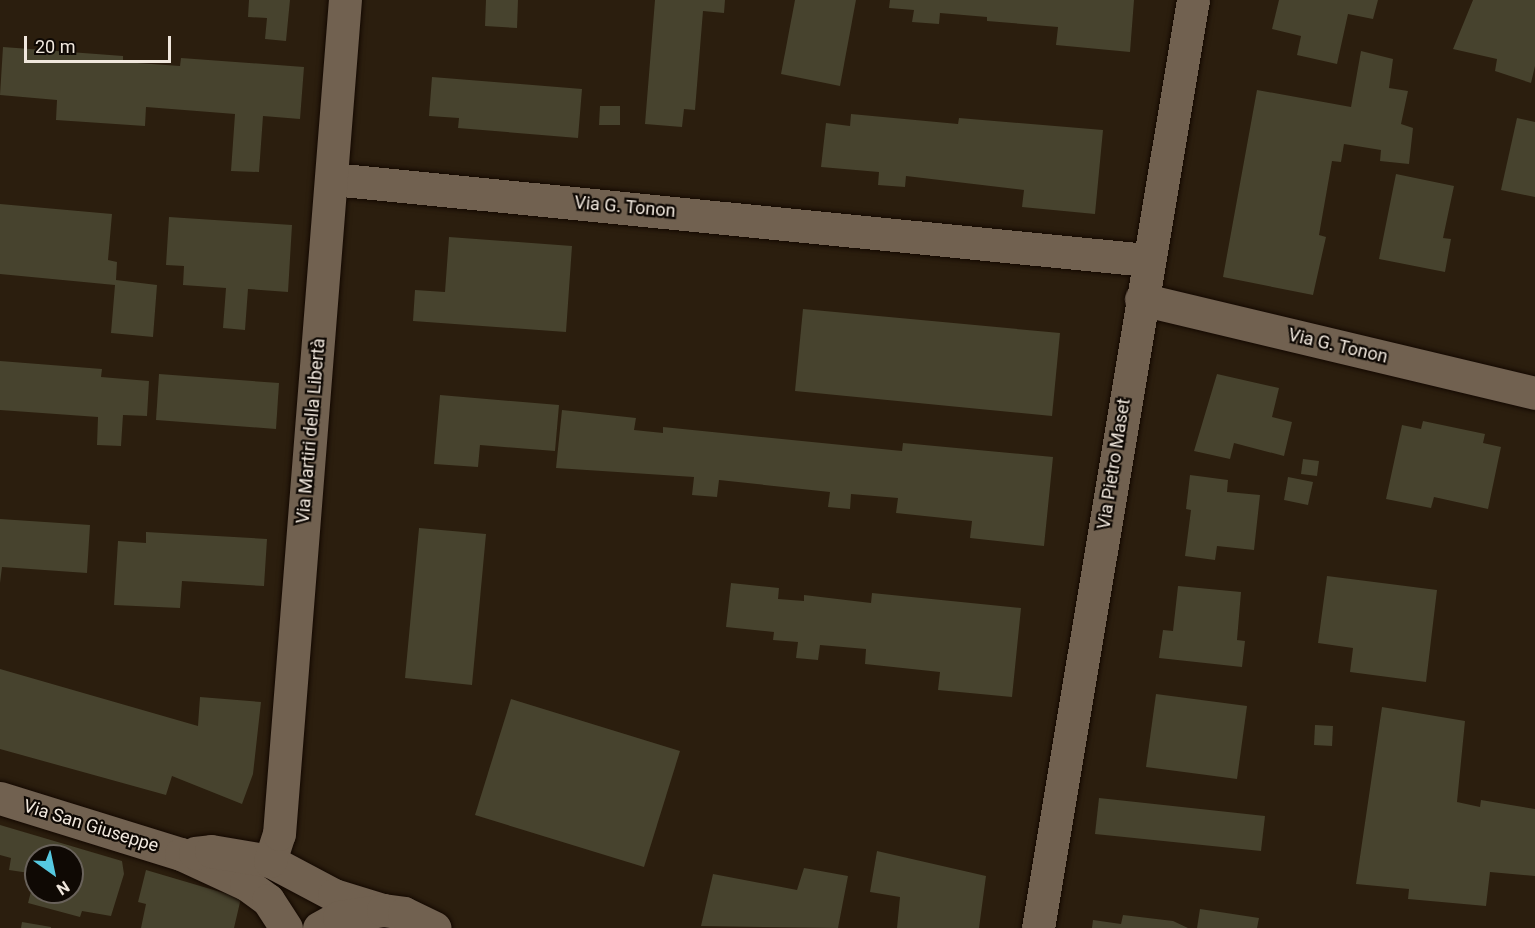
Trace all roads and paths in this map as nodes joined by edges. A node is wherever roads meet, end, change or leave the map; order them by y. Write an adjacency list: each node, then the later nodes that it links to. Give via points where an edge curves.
1 (345, 0): 3 (street, Via Martiri della Libertà)
2 (1193, 0): 4 (street, Via Pietro Maset)
3 (332, 179): 4 (street, Via G. Tonon); 9 (street, Via Martiri della Libertà, via 279,834)
4 (1147, 260): 5 (street, Via Pietro Maset)
5 (1141, 299): 6 (street, Via G. Tonon); 14 (street, Via Pietro Maset)
6 (1535, 393)
7 (0, 798): 8 (street, Via San Giuseppe)
8 (181, 854): 9 (street, Via San Giuseppe, via 211,851); 11 (street, Via San Giuseppe, via 246,884 268,900)
9 (270, 861): 10 (street, Via San Giuseppe, via 334,895)
10 (383, 909): 12 (street, via 339,917); 13 (street, Via San Giuseppe)
11 (286, 928)
12 (319, 928)
13 (435, 928)
14 (1038, 928)

